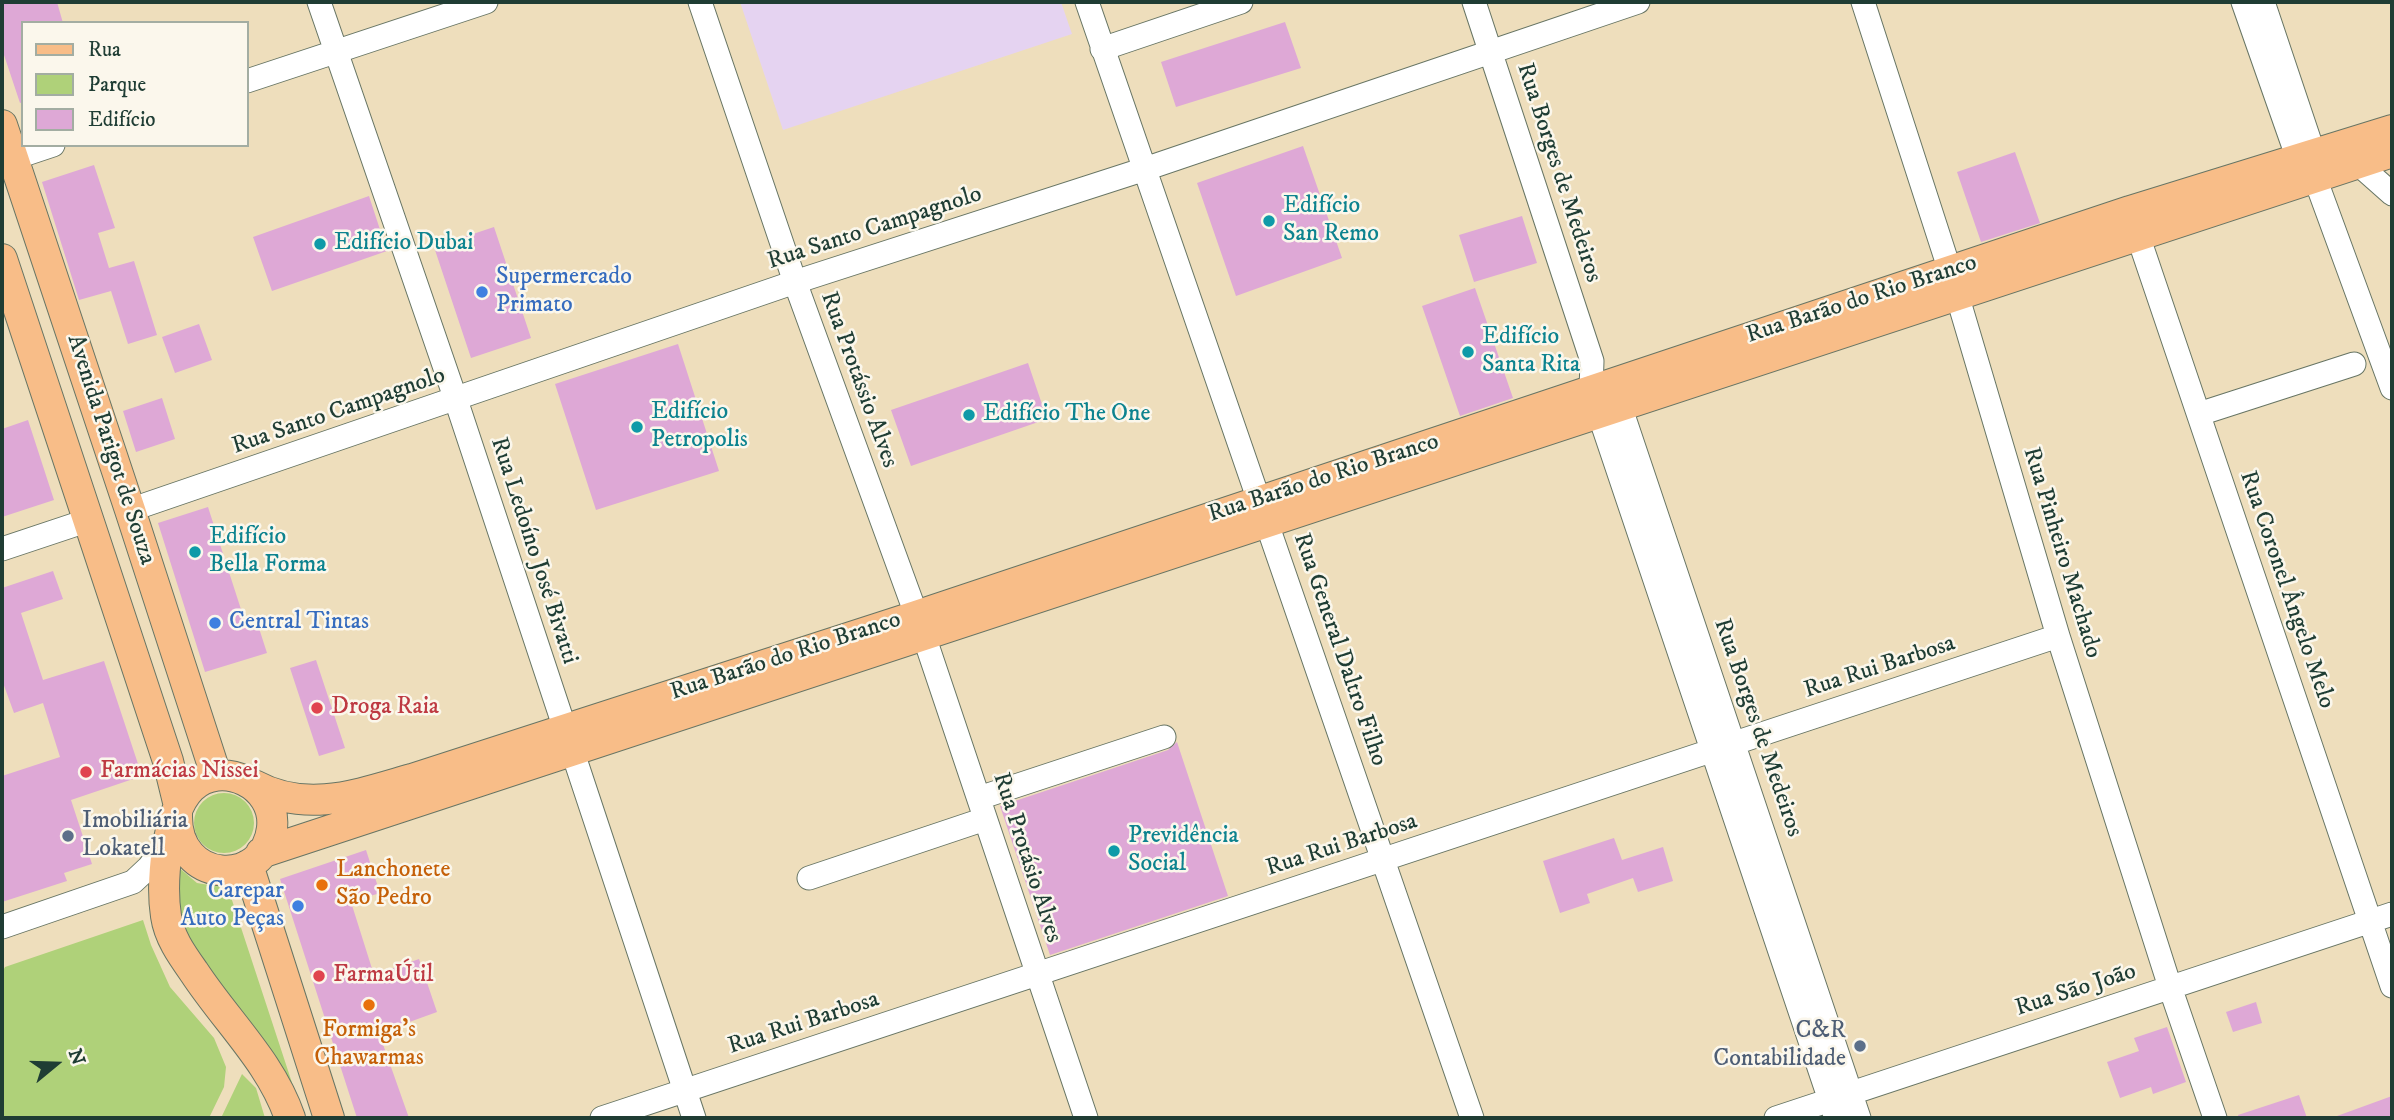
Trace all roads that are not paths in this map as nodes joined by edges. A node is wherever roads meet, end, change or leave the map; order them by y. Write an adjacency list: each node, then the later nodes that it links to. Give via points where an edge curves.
1 (319, 2): 12 (street, Rua Ledoíno José Bivatti)
2 (486, 2): 12 (street)
3 (700, 2): 26 (street, Rua Protássio Alves)
4 (1087, 2): 11 (street, Rua General Daltro Filho)
5 (1241, 2): 11 (street)
6 (1474, 2): 13 (street, Rua Borges de Medeiros)
7 (1638, 2): 13 (street, Rua Santo Campagnolo)
8 (1863, 2): 27 (street, Rua Pinheiro Machado)
9 (2243, 2): 22 (street)
10 (2263, 2): 22 (street)
11 (1102, 49): 21 (street, Rua General Daltro Filho)
12 (336, 51): 14 (street); 31 (street, Rua Ledoíno José Bivatti)
13 (1490, 51): 21 (street, Rua Santo Campagnolo); 30 (street, Rua Borges de Medeiros)
14 (248, 81)
15 (2, 124): 19 (main road, Avenida Parigot de Souza)
16 (2392, 130): 22 (main road, Rua Barão do Rio Branco)
17 (47, 147): 19 (street)
18 (2392, 152): 20 (main road, Rua Barão do Rio Branco)
19 (7, 160): 33 (main road, Avenida Parigot de Souza)
20 (2357, 163): 22 (main road, Rua Barão do Rio Branco); 23 (street)
21 (1145, 169): 26 (street, Rua Santo Campagnolo); 34 (street, Rua General Daltro Filho)
22 (2311, 172): 24 (main road, Rua Barão do Rio Branco); 29 (street)
23 (2392, 194)
24 (2134, 223): 27 (main road, Rua Barão do Rio Branco); 32 (street, Rua Coronel Ângelo Melo)
25 (2, 259): 35 (main road, Avenida Parigot de Souza)
26 (795, 282): 31 (street, Rua Santo Campagnolo); 37 (street, Rua Protássio Alves)
27 (1953, 283): 30 (main road, Rua Barão do Rio Branco); 38 (street, Rua Pinheiro Machado)
28 (2354, 364): 32 (street)
29 (2392, 388)
30 (1603, 391): 34 (main road, Rua Barão do Rio Branco); 41 (street, Rua Borges de Medeiros); 42 (street)
31 (456, 400): 33 (street, Rua Santo Campagnolo); 40 (street, Rua Ledoíno José Bivatti)
32 (2199, 414): 51 (street, Rua Coronel Ângelo Melo)
33 (130, 510): 43 (main road, Avenida Parigot de Souza)
34 (1263, 513): 37 (main road, Rua Barão do Rio Branco); 48 (street, Rua General Daltro Filho)
35 (89, 520): 36 (street); 46 (main road, Avenida Parigot de Souza, via 168,761)
36 (2, 549)
37 (920, 626): 40 (main road, Rua Barão do Rio Branco); 45 (street, Rua Protásio Alves)
38 (2058, 636): 41 (street, Rua Rui Barbosa); 55 (street, Rua Pinheiro Machado)
39 (1164, 737): 45 (street)
40 (568, 740): 44 (main road, Rua Barão do Rio Branco, via 332,800 287,798); 47 (main road, Rua Barão do Rio Branco); 56 (street, Rua Ledoíno José Bivatti)
41 (1735, 744): 42 (street, Rua Rui Barbosa); 57 (street, Rua Borges de Medeiros)
42 (1711, 752): 48 (street, Rua Rui Barbosa); 57 (street)
43 (216, 775): 44 (main road, via 243,778); 46 (main road, via 191,788)
44 (254, 785): 47 (main road, via 265,797 272,818 269,840)
45 (982, 808): 49 (street); 53 (street, Rua Protásio Alves)
46 (175, 821): 47 (main road, Avenida Parigot de Souza, via 181,843 200,864 228,871); 52 (street, via 149,867 133,882); 58 (main road, Avenida Parigot de Souza, via 164,885 166,917 175,944 259,1058)
47 (255, 859): 59 (main road)
48 (1385, 860): 53 (street, Rua Rui Barbosa); 63 (street, Rua General Daltro Filho)
49 (809, 878)
50 (2392, 914): 51 (street, Rua São João)
51 (2370, 921): 54 (street, Rua Coronel Ângelo Melo); 55 (street, Rua São João)
52 (2, 927)
53 (1038, 974): 56 (street, Rua Rui Barbosa); 62 (street, Rua Protásio Alves)
54 (2392, 986)
55 (2170, 987): 57 (street, Rua São João); 66 (street, Rua Pinheiro Machado)
56 (685, 1091): 60 (street, Rua Rui Barbosa); 61 (street, Rua Ledoíno José Bivatti)
57 (1839, 1104): 64 (street, Rua São João); 65 (street, Rua Borges de Medeiros)
58 (290, 1118)
59 (329, 1118)
60 (602, 1118)
61 (694, 1118)
62 (1086, 1118)
63 (1472, 1118)
64 (1776, 1118)
65 (1859, 1118)
66 (2215, 1118)

